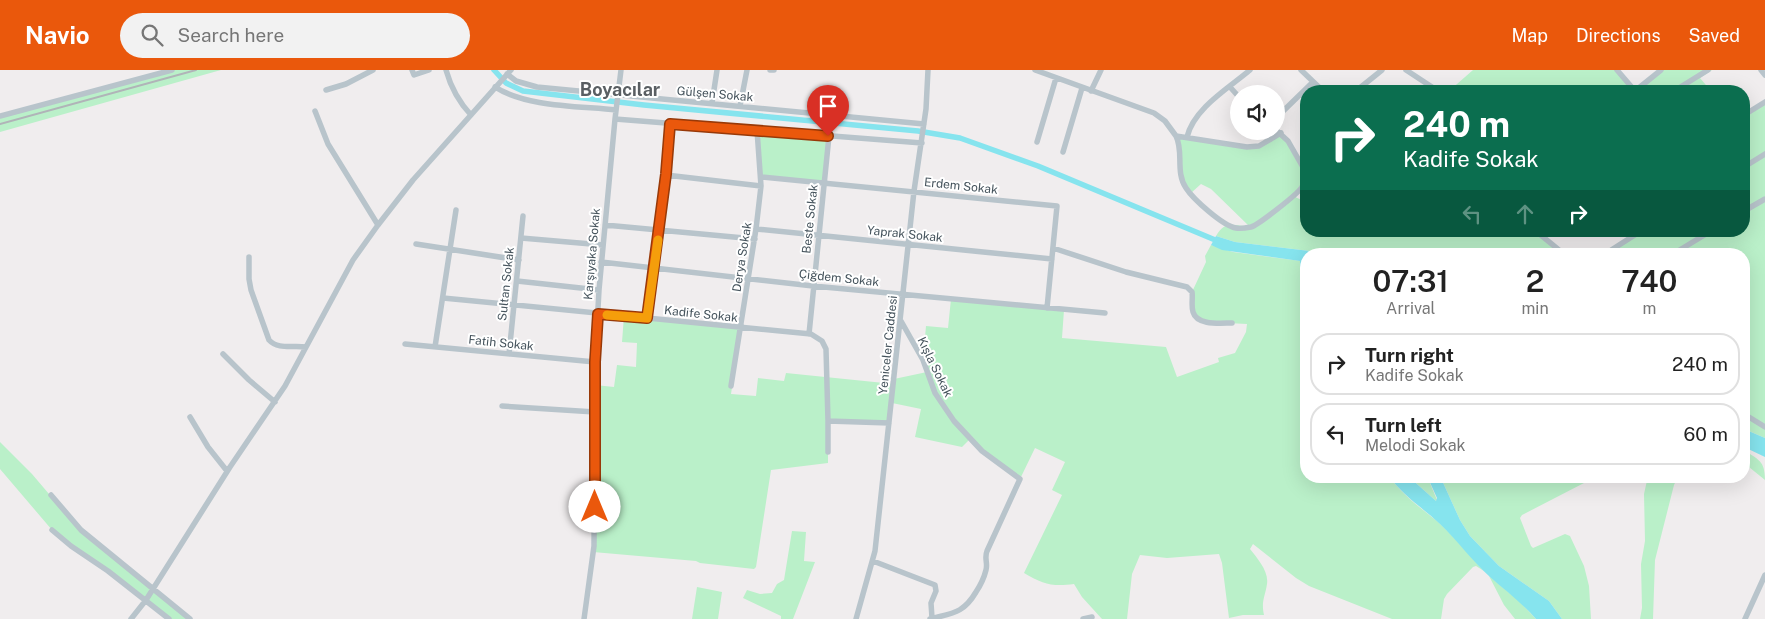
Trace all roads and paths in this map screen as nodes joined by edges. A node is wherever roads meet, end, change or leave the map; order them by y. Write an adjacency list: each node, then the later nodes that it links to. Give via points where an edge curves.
1 (172, 70): 49 (street)
2 (373, 70): 37 (street)
3 (412, 70): 4 (street, via 414,75)
4 (429, 70)
5 (446, 70): 48 (street, via 450,86)
6 (621, 70): 40 (street, Karşıyaka Sokak)
7 (717, 70): 42 (street)
8 (746, 70): 43 (street)
9 (770, 70): 10 (street)
10 (774, 70)
11 (928, 70): 52 (street, Yeniceler Caddesi)
12 (1035, 70): 24 (street)
13 (1101, 70): 38 (street)
14 (1250, 70): 27 (street)
15 (1301, 70): 25 (street)
16 (1382, 70): 30 (street)
17 (1406, 70): 31 (street)
18 (1617, 70): 32 (street)
19 (1661, 70): 33 (street)
20 (1708, 70): 34 (street)
21 (1761, 70): 23 (street)
22 (508, 74): 26 (street); 40 (street, Gülşen Sokak, via 525,85)
23 (1765, 75)
24 (1056, 78): 36 (street); 60 (street)
25 (1313, 82): 28 (street); 29 (street)
26 (497, 85): 44 (street, via 510,95 536,102); 48 (street)
27 (1232, 85)
28 (1310, 85)
29 (1316, 85)
30 (1363, 85)
31 (1429, 85)
32 (1630, 85)
33 (1642, 85)
34 (1684, 85)
35 (1230, 87): 56 (street, via 1203,111)
36 (1082, 88): 38 (street); 61 (street)
37 (326, 90)
38 (1091, 91): 55 (street, via 1154,113)
39 (1300, 95): 45 (street)
40 (617, 96): 42 (street, Gülşen Sokak); 44 (street, Karşıyaka Sokak)
41 (1765, 102): 46 (street)
42 (712, 104): 43 (street, Gülşen Sokak)
43 (740, 106): 52 (street, Gülşen Sokak)
44 (616, 108): 50 (street, Karşıyaka Sokak)
45 (1285, 109)
46 (1750, 111)
47 (315, 112): 75 (street, via 328,144)
48 (470, 115): 75 (street)
49 (0, 116)
50 (615, 119): 51 (street); 76 (street, Karşıyaka Sokak)
51 (670, 124): 53 (street); 65 (street)
52 (924, 126): 58 (street, Yeniceler Caddesi)
53 (757, 130): 54 (street); 66 (street, Derya Sokak)
54 (828, 136): 58 (street); 67 (street, Beste Sokak)
55 (1176, 136): 56 (street); 69 (street, via 1186,189 1230,227 1254,226)
56 (1187, 137): 59 (street, via 1254,147)
57 (1285, 138): 63 (street)
58 (922, 140): 70 (street, Yeniceler Caddesi)
59 (1265, 140)
60 (1037, 142)
61 (1063, 152)
62 (1765, 154): 64 (street)
63 (1300, 162)
64 (1750, 163)
65 (666, 174): 68 (street); 78 (street)
66 (761, 176): 67 (street, Erdem Sokak); 68 (street, Derya Sokak)
67 (824, 183): 70 (street, Erdem Sokak); 79 (street, Beste Sokak)
68 (761, 186): 77 (street, Derya Sokak)
69 (1300, 190)
70 (914, 191): 87 (street, Yeniceler Caddesi); 88 (street, Erdem Sokak, via 1057,206)
71 (1765, 198): 72 (street)
72 (1750, 207)
73 (456, 210): 92 (street)
74 (524, 216): 83 (street, Sultan Sokak)
75 (378, 225): 114 (street, via 353,260)
76 (605, 225): 78 (street); 86 (street, Karşıyaka Sokak)
77 (756, 228): 79 (street, Yaprak Sokak); 84 (street, Derya Sokak)
78 (659, 230): 84 (street); 97 (street)
79 (818, 235): 87 (street, Yaprak Sokak); 100 (street, Beste Sokak)
80 (1543, 237): 89 (street)
81 (1632, 237): 90 (street)
82 (1701, 237): 91 (street)
83 (521, 238): 86 (street); 95 (street, Sultan Sokak)
84 (755, 240): 98 (street, Derya Sokak)
85 (416, 244): 92 (street)
86 (603, 245): 96 (street, Karşıyaka Sokak)
87 (909, 245): 94 (street, Yaprak Sokak); 102 (street, Yeniceler Caddesi)
88 (1053, 248): 94 (street, Erdem Sokak); 110 (street, via 1126,272 1187,287 1192,292 1193,312 1198,319)
89 (1557, 248)
90 (1614, 248)
91 (1683, 248)
92 (450, 249): 95 (street); 103 (street)
93 (249, 257): 114 (street, via 250,290 269,340 280,346)
94 (1052, 259): 105 (street, Erdem Sokak)
95 (519, 260): 99 (street, Sultan Sokak)
96 (601, 262): 97 (street, Çiğdem Sokak); 101 (street, Karşıyaka Sokak)
97 (654, 268): 98 (street, Çiğdem Sokak); 108 (street)
98 (748, 278): 100 (street, Çiğdem Sokak); 111 (street, Derya Sokak)
99 (517, 281): 101 (street); 104 (street, Sultan Sokak)
100 (813, 286): 102 (street, Çiğdem Sokak); 112 (street, Beste Sokak)
101 (599, 290): 107 (street, Karşıyaka Sokak)
102 (904, 294): 105 (street, Çiğdem Sokak); 109 (street, Yeniceler Caddesi)
103 (443, 298): 104 (street, Kadife Sokak); 115 (street)
104 (514, 305): 107 (street, Kadife Sokak); 117 (street, Sultan Sokak)
105 (1047, 308): 106 (street, Çiğdem Sokak)
106 (1105, 313)
107 (598, 314): 108 (street, Kadife Sokak); 118 (street, Karşıyaka Sokak)
108 (647, 318): 111 (street, Kadife Sokak)
109 (901, 321): 126 (street, Yeniceler Caddesi); 142 (street, Kışla Sokak, via 923,360 935,393 954,421 982,450 1020,479 987,551 985,573 973,598 959,611)
110 (1232, 324)
111 (741, 328): 112 (street, Kadife Sokak); 119 (street, Derya Sokak)
112 (808, 334): 125 (street, via 822,341 826,349)
113 (405, 344): 115 (street, Fatih Sokak)
114 (306, 347): 120 (street)
115 (436, 347): 117 (street, Fatih Sokak)
116 (223, 354): 120 (street)
117 (509, 354): 118 (street, Fatih Sokak)
118 (595, 362): 122 (street, Karşıyaka Sokak)
119 (731, 386)
120 (275, 402): 129 (street)
121 (502, 406): 122 (street)
122 (595, 412): 140 (street, Karşıyaka Sokak, via 594,546)
123 (190, 417): 129 (street)
124 (1750, 418): 127 (street)
125 (828, 421): 126 (street); 128 (street)
126 (889, 423): 132 (street, Yeniceler Caddesi)
127 (1765, 427)
128 (828, 452)
129 (227, 471): 134 (street)
130 (51, 495): 134 (street, via 81,530)
131 (52, 530): 135 (street)
132 (873, 561): 141 (street, Yeniceler Caddesi); 142 (street, via 935,585 936,591 930,603)
133 (1765, 575): 144 (street)
134 (154, 588): 135 (street); 139 (street)
135 (146, 600): 137 (street); 138 (street)
136 (1092, 617): 143 (street)
137 (131, 619)
138 (169, 619)
139 (190, 619)
140 (584, 619)
141 (856, 619)
142 (932, 619)
143 (1083, 619)
144 (1745, 619)

